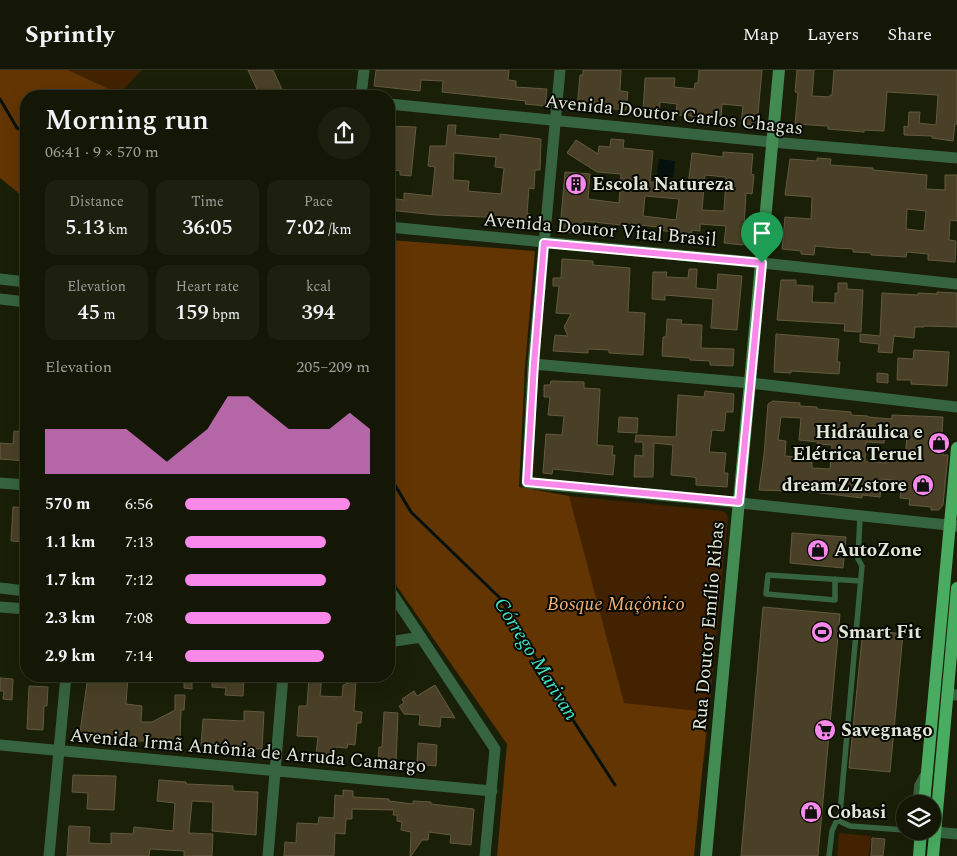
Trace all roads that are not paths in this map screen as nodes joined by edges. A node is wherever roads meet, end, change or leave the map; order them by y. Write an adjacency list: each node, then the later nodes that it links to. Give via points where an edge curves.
1 (364, 70): 4 (street)
2 (560, 70): 6 (street)
3 (779, 70): 7 (street, Rua Doutor Emílio Ribas)
4 (362, 90)
5 (395, 105): 6 (street, Avenida Doutor Carlos Chagas)
6 (556, 121): 7 (street, Avenida Doutor Carlos Chagas); 10 (street)
7 (772, 142): 8 (street, Avenida Doutor Carlos Chagas); 11 (street, Rua Doutor Emílio Ribas)
8 (957, 158)
9 (395, 228): 10 (street, Avenida Doutor Vital Brasil)
10 (544, 243): 11 (street, Avenida Doutor Vital Brasil); 17 (street)
11 (762, 263): 14 (street, Avenida Doutor Vital Brasil); 18 (street, Rua Doutor Emílio Ribas)
12 (0, 279): 13 (street)
13 (20, 281)
14 (957, 284)
15 (0, 299): 16 (street)
16 (20, 301)
17 (534, 364): 18 (street); 23 (street, via 527,482)
18 (750, 383): 19 (street); 23 (street, Rua Doutor Emílio Ribas)
19 (957, 407)
20 (957, 448): 25 (main road)
21 (0, 483): 22 (street)
22 (20, 485)
23 (739, 502): 24 (street); 57 (street, Rua Doutor Emílio Ribas)
24 (860, 516): 25 (street); 28 (lane, via 858,559 862,566)
25 (953, 526): 26 (main road)
26 (952, 555): 42 (main road)
27 (835, 579): 27 (lane, via 834,600 766,594 768,575); 28 (lane)
28 (861, 581): 48 (lane)
29 (0, 588): 31 (street)
30 (957, 588): 39 (main road)
31 (20, 590)
32 (395, 598): 35 (street)
33 (0, 607): 34 (street)
34 (20, 609)
35 (421, 637): 36 (street); 44 (street, via 496,749)
36 (395, 641)
37 (65, 682): 41 (street)
38 (283, 682): 43 (street)
39 (952, 695): 47 (main road)
40 (0, 746): 41 (street, Avenida Irmã Antônia de Arruda Camargo)
41 (58, 751): 43 (street, Avenida Irmã Antônia de Arruda Camargo); 54 (street)
42 (927, 768): 45 (lane, via 917,785); 46 (main road)
43 (276, 770): 44 (street, Avenida Irmã Antônia de Arruda Camargo); 55 (street)
44 (492, 791): 56 (street)
45 (916, 795)
46 (925, 795)
47 (940, 795)
48 (837, 820): 49 (lane, via 850,826); 58 (lane, via 832,831)
49 (896, 829)
50 (941, 833): 51 (street)
51 (957, 834)
52 (920, 840): 59 (main road)
53 (934, 840): 60 (main road)
54 (49, 856)
55 (268, 856)
56 (485, 856)
57 (706, 856)
58 (830, 856)
59 (919, 856)
60 (933, 856)

